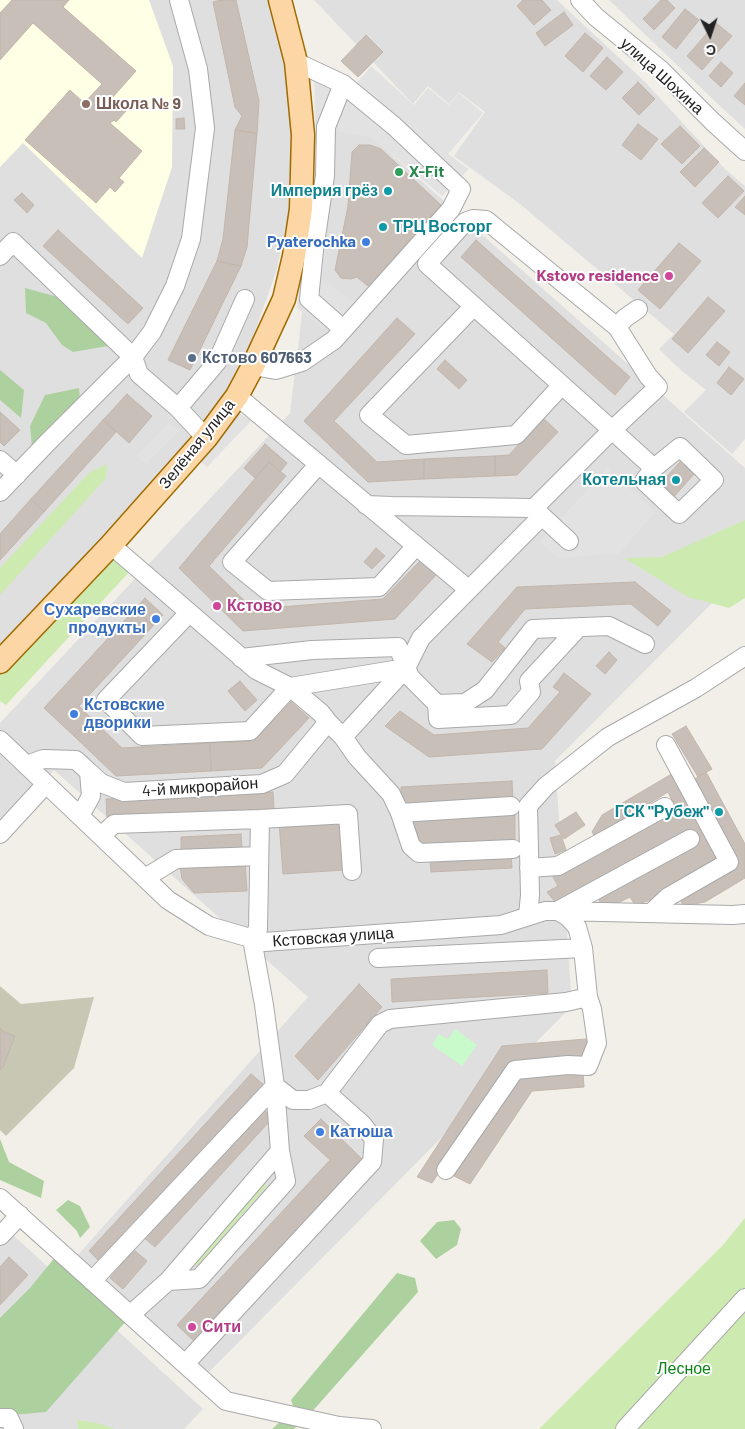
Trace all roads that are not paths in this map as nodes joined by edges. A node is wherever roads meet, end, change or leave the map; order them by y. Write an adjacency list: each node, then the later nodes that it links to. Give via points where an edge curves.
1 (179, 0): 13 (street, via 198,69 205,128 190,239 175,286 152,332)
2 (280, 0): 4 (main road, Зелёная улица)
3 (580, 0): 6 (street, улица Шохина, via 661,70)
4 (296, 62): 5 (street); 14 (main road, Зелёная улица, via 304,136 294,256 284,299)
5 (343, 84): 12 (street, via 326,127 325,176 309,299); 12 (street, via 394,126 461,189 451,209)
6 (745, 151)
7 (0, 256): 13 (street, via 13,242)
8 (245, 300): 17 (street, via 217,362)
9 (474, 307): 11 (street, via 427,264 465,222 474,219 486,220); 15 (street); 15 (street, via 369,415 406,445 516,435)
10 (638, 309): 11 (street)
11 (617, 327): 18 (street, via 658,387)
12 (343, 329): 14 (street, via 334,340 302,362 276,370)
13 (133, 357): 17 (street, via 139,374); 23 (street)
14 (253, 366): 16 (main road, Зелёная улица)
15 (562, 385): 18 (street)
16 (237, 396): 19 (main road, Зелёная улица); 21 (street)
17 (178, 408): 19 (street)
18 (612, 430): 22 (street); 26 (street)
19 (206, 438): 28 (main road, Зелёная улица)
20 (0, 460): 23 (street)
21 (319, 464): 25 (street); 29 (street, via 232,562 268,591 378,587)
22 (654, 468)
23 (17, 474): 24 (street)
24 (0, 492)
25 (366, 504): 26 (street); 29 (street)
26 (538, 512): 27 (street); 30 (street)
27 (569, 541)
28 (111, 545): 31 (street); 36 (main road, Зелёная улица)
29 (416, 546): 30 (street)
30 (468, 589): 37 (street, via 421,638)
31 (189, 613): 35 (street); 38 (street, via 106,700 142,736 250,730)
32 (579, 627): 33 (street, via 609,626); 39 (street, via 533,629 485,690 465,703); 39 (street, via 529,681 532,692 511,716 438,719)
33 (645, 644)
34 (745, 656): 57 (street, via 696,688 608,737 546,786 528,806)
35 (241, 658): 37 (street, via 312,650 398,646); 38 (street, via 256,670)
36 (0, 662)
37 (406, 668): 38 (street); 39 (street, via 410,677); 41 (street)
38 (290, 687): 40 (street)
39 (437, 704)
40 (328, 722): 41 (street); 45 (street, 4-й микрорайон, via 285,774 262,784 124,792 101,783)
41 (343, 737): 49 (street, via 391,794)
42 (0, 740): 44 (street, Кстовская улица)
43 (666, 745): 61 (street, via 729,862 668,897)
44 (27, 765): 45 (street, 4-й микрорайон, via 43,759 76,760); 46 (street, Кстовская улица)
45 (89, 772): 50 (street, via 91,796)
46 (46, 784): 50 (street, Кстовская улица); 52 (street)
47 (511, 806): 49 (street)
48 (665, 807): 57 (street, via 558,866)
49 (400, 813): 55 (street, via 411,846 419,853)
50 (80, 816): 53 (street, Кстовская улица)
51 (260, 819): 53 (street, via 114,824); 56 (street); 58 (street, via 348,814)
52 (0, 834)
53 (101, 836): 59 (street, Кстовская улица)
54 (690, 839): 60 (street)
55 (513, 849)
56 (259, 856): 59 (street, via 176,859); 64 (street, via 258,929)
57 (529, 868): 63 (street)
58 (352, 871)
59 (145, 878): 64 (street, Кстовская улица, via 168,900 209,926)
60 (558, 911): 61 (street); 63 (street, Кстовская улица); 65 (street, via 577,927)
61 (651, 913): 62 (street)
62 (745, 914)
63 (528, 916): 64 (street, Кстовская улица, via 501,925 264,942)
64 (252, 939): 68 (street)
65 (584, 948): 66 (street); 67 (street)
66 (378, 958)
67 (588, 997): 69 (street, via 566,1002 390,1019 380,1024); 71 (street, via 598,1043 588,1066 515,1070)
68 (275, 1086): 69 (street, via 293,1100 309,1100); 70 (street); 75 (street)
69 (327, 1093): 79 (street, via 362,1124 374,1140 372,1162)
70 (280, 1151): 76 (street); 76 (street, via 286,1181 200,1279)
71 (446, 1170)
72 (0, 1198): 73 (street)
73 (20, 1215): 74 (street); 75 (street)
74 (0, 1236)
75 (92, 1281): 78 (street)
76 (168, 1281): 78 (street)
77 (745, 1298): 83 (street)
78 (130, 1315): 79 (street)
79 (185, 1364): 82 (street, via 226,1401 339,1426)
80 (0, 1418): 81 (street, via 9,1418)
81 (14, 1429)
82 (372, 1429)
83 (625, 1429)

